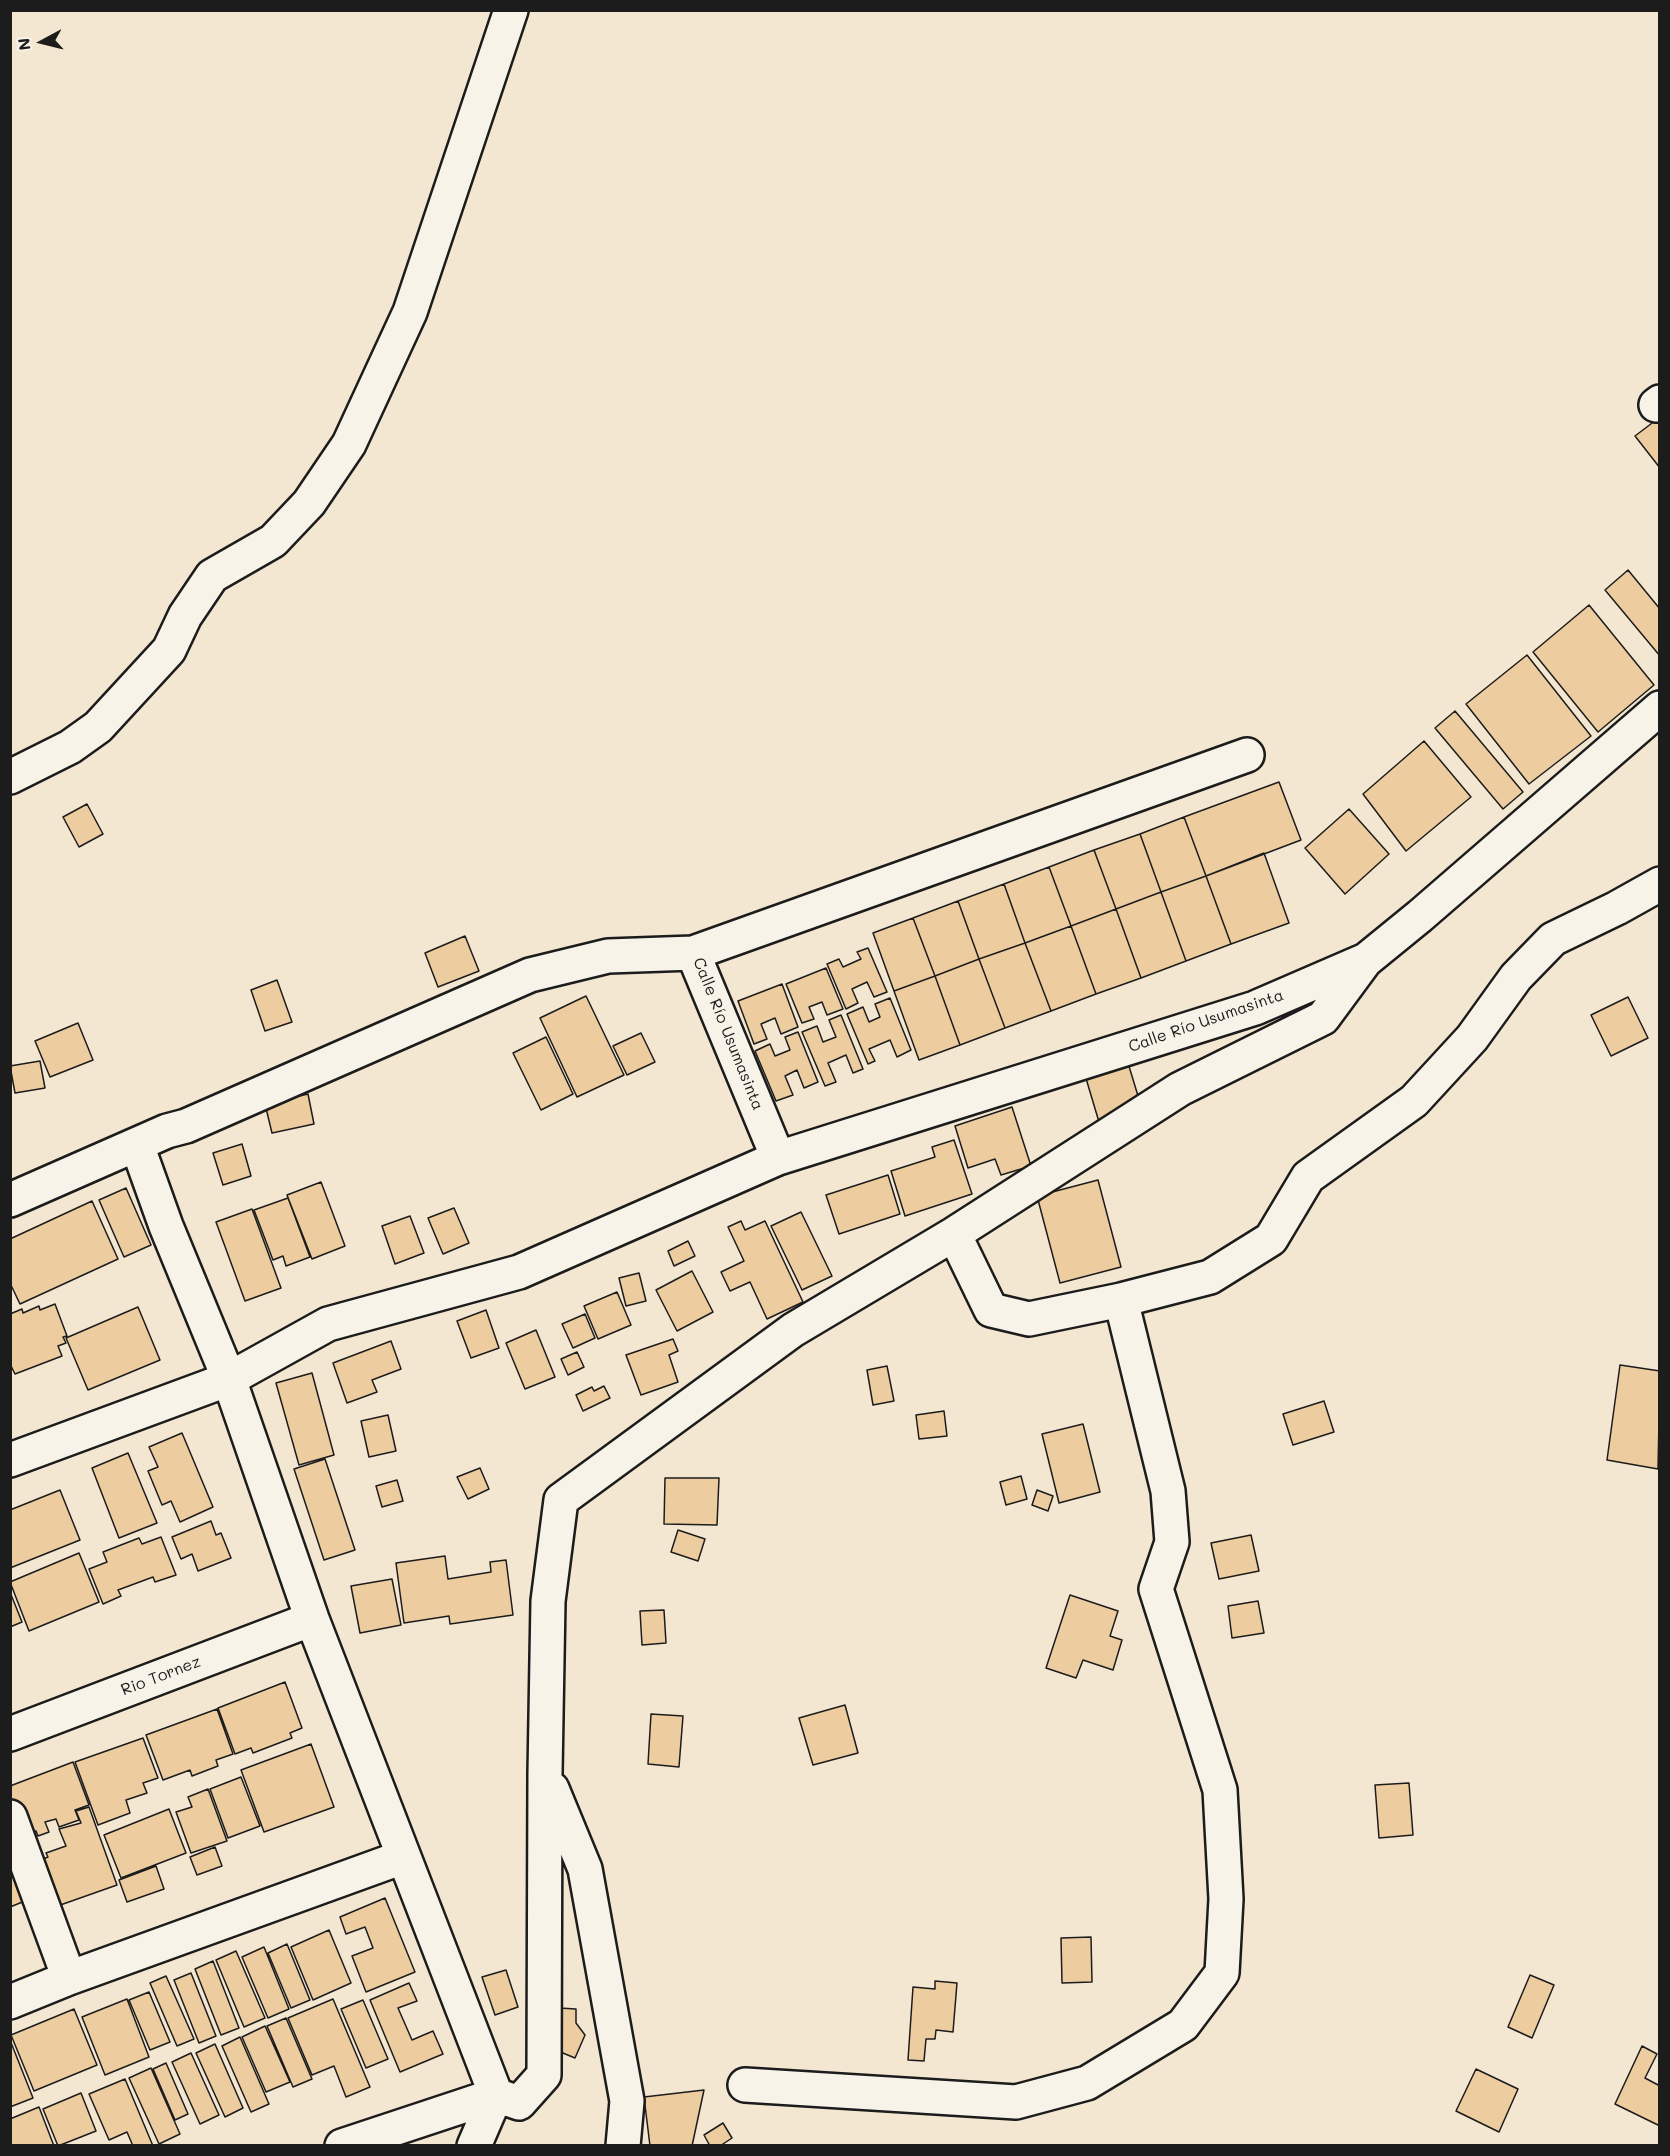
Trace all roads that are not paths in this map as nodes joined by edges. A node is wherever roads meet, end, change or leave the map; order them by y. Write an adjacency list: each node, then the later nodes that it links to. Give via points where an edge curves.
1 (511, 10): 4 (street, via 410,312 350,444 309,503 273,541 212,576 185,616 169,650 98,727 70,747)
2 (1659, 708): 7 (street, Calle Río Usumasinta)
3 (1247, 755): 6 (street, Calle Río Usumasinta)
4 (10, 777)
5 (1659, 884): 12 (street, via 1553,939 1516,977 1472,1038 1414,1101 1308,1177 1271,1239 1210,1277)
6 (693, 953): 8 (street, via 608,956 530,975); 9 (street, Calle Río Usumasinta)
7 (1366, 960): 9 (street, Calle Río Usumasinta, via 1255,1008); 11 (street, via 1323,1018 1180,1089)
8 (137, 1145): 10 (street); 13 (street, via 166,1227)
9 (778, 1158): 13 (street, Calle Río Usumasinta, via 519,1272 328,1324)
10 (10, 1200)
11 (954, 1234): 12 (street, via 991,1310 1029,1319); 17 (street, via 793,1330 561,1500 548,1601)
12 (1121, 1300): 22 (street, via 1168,1491 1172,1542 1156,1589 1220,1790 1226,1899 1222,1974 1183,2025 1087,2083 1016,2102)
13 (229, 1379): 14 (street, Calle Río Usumasinta); 15 (street)
14 (10, 1460)
15 (312, 1619): 16 (street, Rio Tornez); 19 (street)
16 (10, 1734)
17 (545, 1773): 23 (street, via 544,2075 519,2103); 26 (street, via 585,1869 627,2101)
18 (10, 1817): 20 (street)
19 (403, 1857): 20 (street); 23 (street)
20 (69, 1978): 21 (street)
21 (10, 2001)
22 (745, 2085)
23 (496, 2095): 24 (street); 25 (street)
24 (342, 2145)
25 (474, 2145)
26 (623, 2145)

